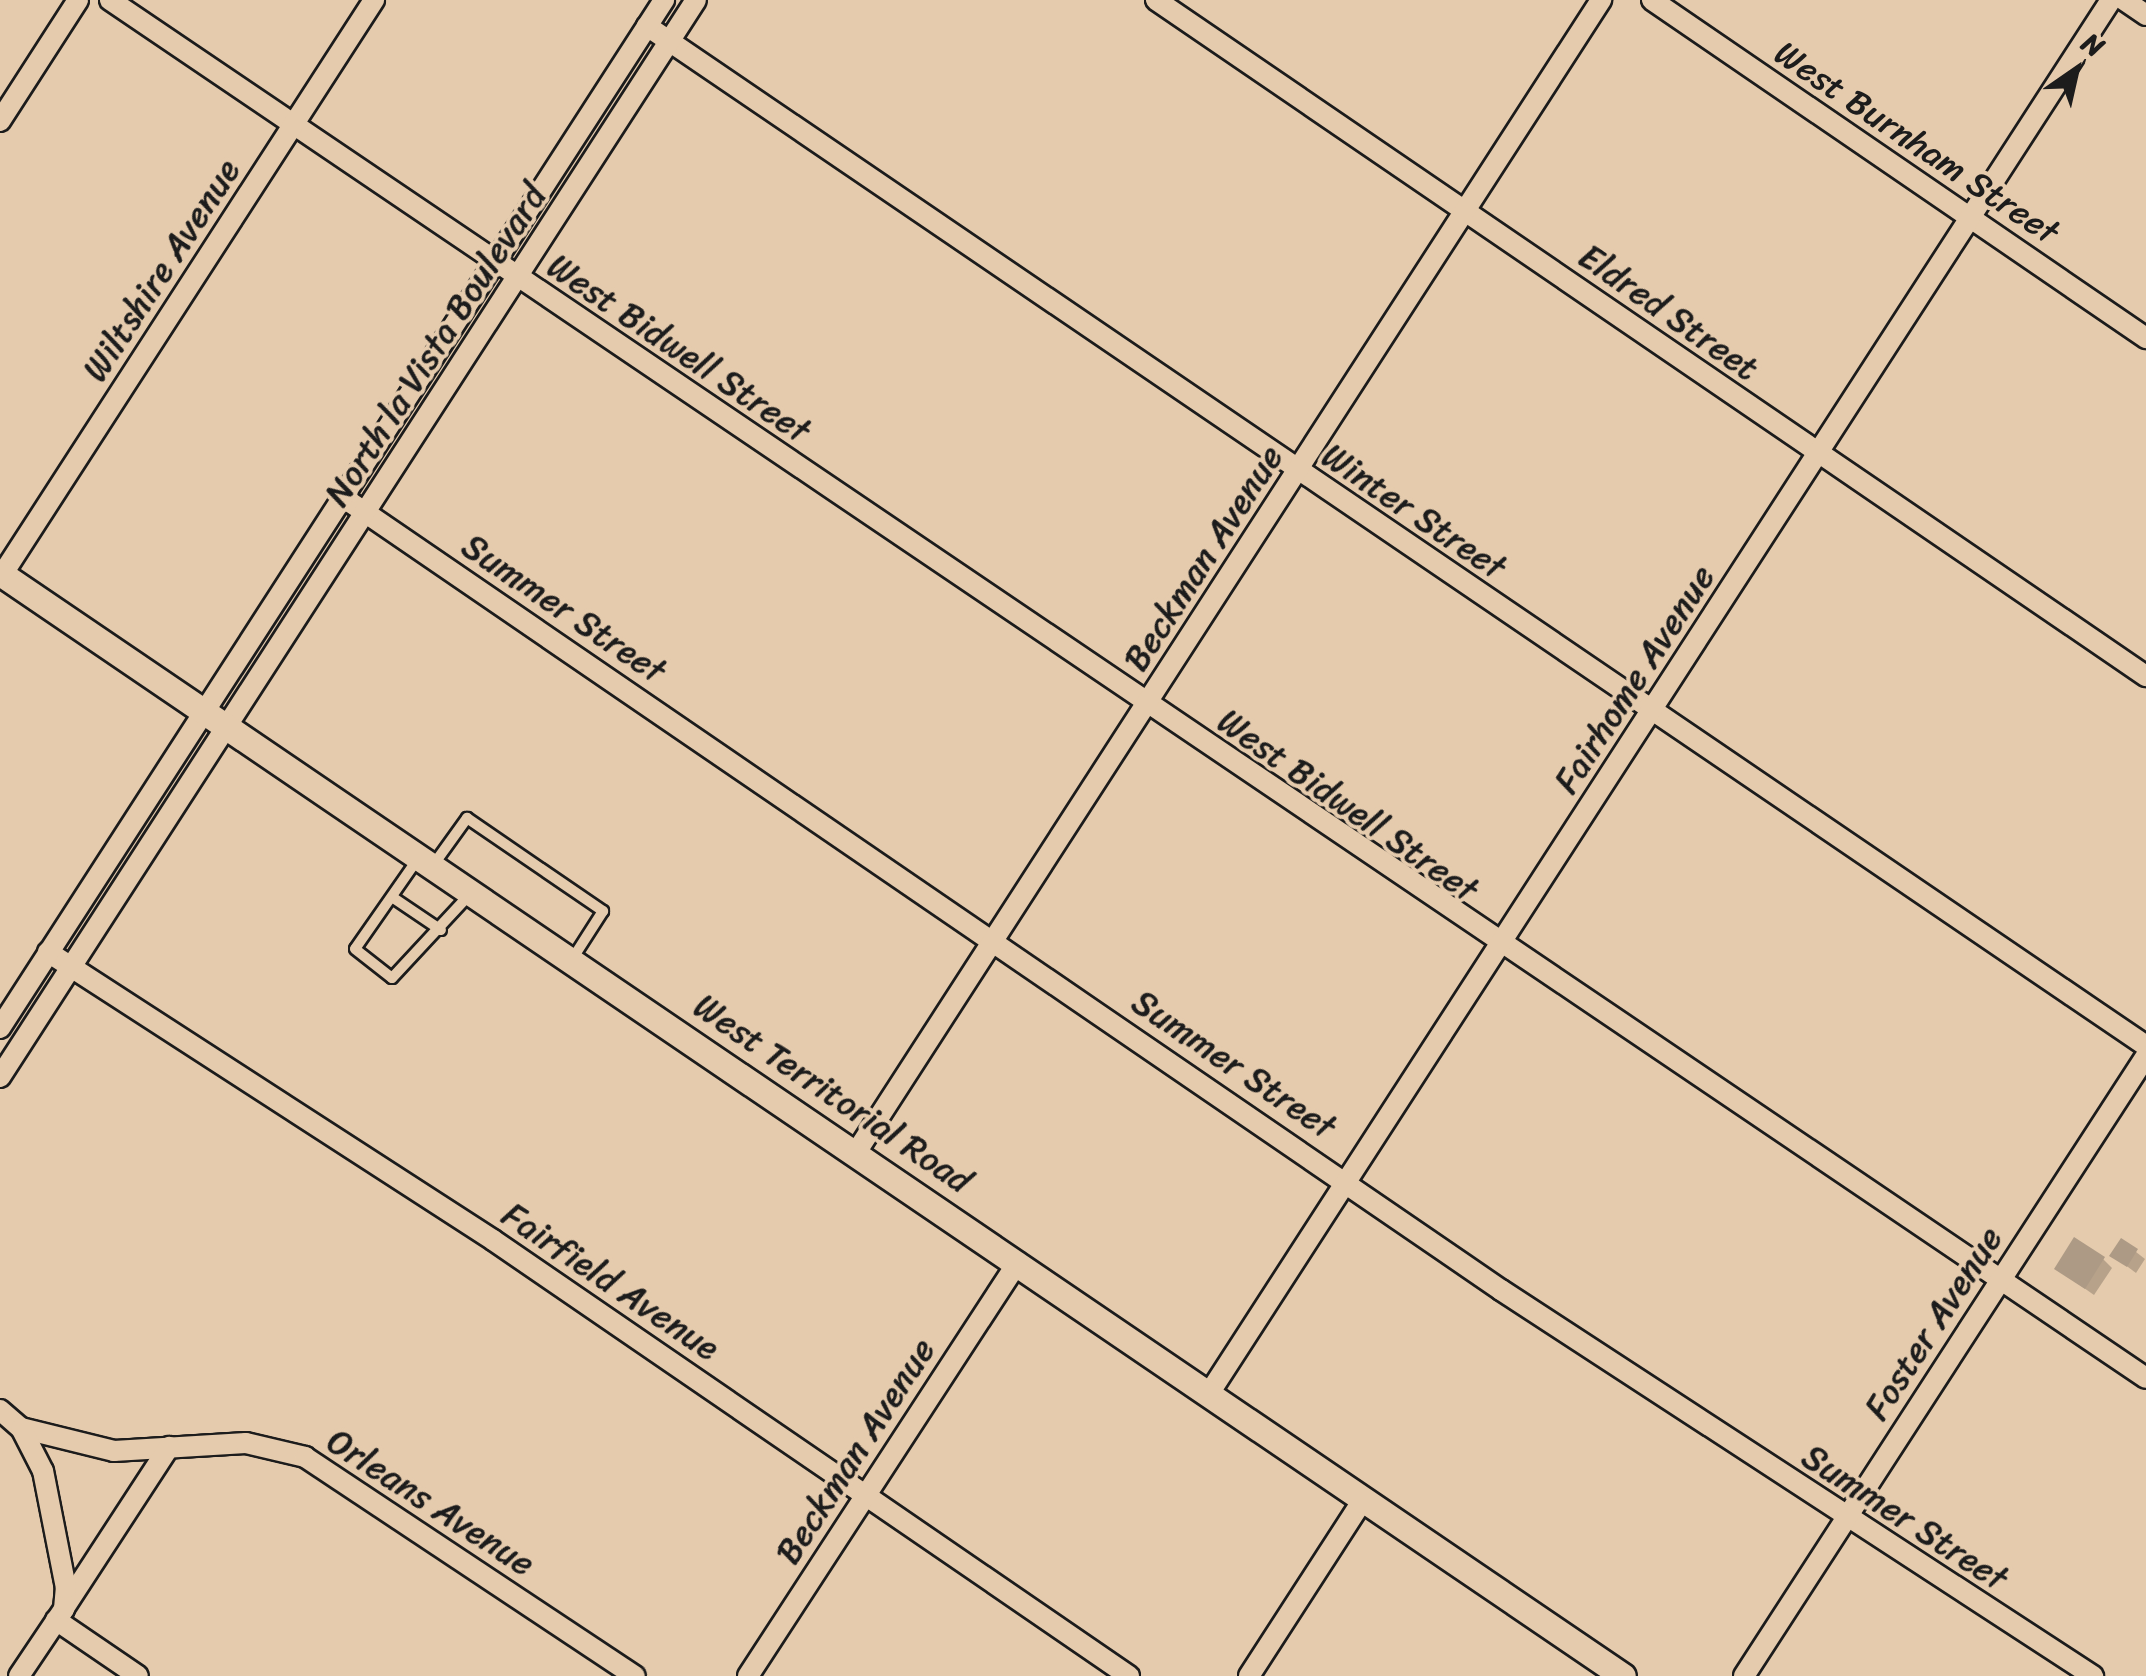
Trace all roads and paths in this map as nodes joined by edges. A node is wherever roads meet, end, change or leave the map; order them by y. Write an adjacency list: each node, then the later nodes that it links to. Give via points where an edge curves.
1 (78, 0): 14 (street)
2 (110, 0): 15 (street, West Bidwell Street)
3 (374, 0): 15 (street, Wiltshire Avenue)
4 (664, 0): 12 (street, North la Vista Boulevard)
5 (696, 0): 13 (street, North la Vista Boulevard)
6 (1156, 0): 16 (street, Eldred Street)
7 (1601, 0): 16 (street, Beckman Avenue)
8 (1652, 0): 17 (street, West Burnham Street)
9 (2111, 0): 17 (street, Fairhome Avenue)
10 (2124, 0): 11 (street)
11 (2146, 15)
12 (647, 26): 13 (street, Winter Street); 18 (street, North la Vista Boulevard)
13 (670, 42): 19 (street, North la Vista Boulevard); 22 (street, Winter Street)
14 (0, 122)
15 (294, 125): 18 (street, West Bidwell Street); 25 (street, Wiltshire Avenue)
16 (1466, 212): 21 (street, Eldred Street); 22 (street, Beckman Avenue)
17 (1971, 218): 20 (street, West Burnham Street); 21 (street, Fairhome Avenue)
18 (495, 263): 19 (street, West Bidwell Street); 23 (street, North la Vista Boulevard)
19 (518, 277): 24 (street, North la Vista Boulevard); 27 (street, West Bidwell Street)
20 (2146, 338)
21 (1817, 454): 26 (street, Eldred Street); 29 (street, Fairhome Avenue)
22 (1299, 472): 27 (street, Beckman Avenue); 29 (street, Winter Street)
23 (344, 498): 24 (street, Summer Street); 28 (street, North la Vista Boulevard)
24 (366, 512): 30 (street, North la Vista Boulevard); 35 (street, Summer Street)
25 (1, 574): 28 (street, West Territorial Road)
26 (2146, 676)
27 (1146, 705): 35 (street, Beckman Avenue); 36 (street, West Bidwell Street)
28 (204, 710): 30 (street, West Territorial Road); 37 (street, North la Vista Boulevard)
29 (1652, 712): 36 (street, Fairhome Avenue); 41 (street, Winter Street)
30 (228, 725): 31 (street, West Territorial Road); 39 (street, North la Vista Boulevard)
31 (427, 860): 32 (street, West Territorial Road); 33 (lane); 38 (lane, via 466,818 603,911)
32 (472, 890): 34 (lane); 38 (street, West Territorial Road)
33 (392, 896): 34 (lane); 34 (lane, via 355,949 369,962 402,976)
34 (441, 930)
35 (996, 940): 44 (street, Beckman Avenue); 45 (street, Summer Street)
36 (1499, 948): 45 (street, Fairhome Avenue); 47 (street, West Bidwell Street)
37 (48, 952): 39 (street, Fairfield Avenue); 40 (street, North la Vista Boulevard)
38 (573, 958): 44 (street, West Territorial Road)
39 (72, 965): 43 (street, North la Vista Boulevard); 53 (street, Fairfield Avenue)
40 (0, 1028)
41 (2146, 1046)
42 (2146, 1056): 47 (street, Foster Avenue)
43 (0, 1077)
44 (857, 1151): 46 (street, West Territorial Road)
45 (1348, 1182): 49 (street, Fairhome Avenue); 55 (street, Summer Street)
46 (1018, 1262): 49 (street, West Territorial Road); 53 (street, Beckman Avenue)
47 (1998, 1282): 48 (street, West Bidwell Street); 55 (street, Foster Avenue)
48 (2146, 1378)
49 (1210, 1392): 54 (street, West Territorial Road)
50 (0, 1410): 51 (street, Orleans Avenue)
51 (22, 1428): 52 (street, Orleans Avenue, via 114,1450); 56 (street, via 58,1531)
52 (168, 1447): 56 (street); 59 (street, Orleans Avenue, via 246,1443 305,1457)
53 (865, 1494): 60 (street, Beckman Avenue); 61 (street, Fairfield Avenue)
54 (1364, 1498): 62 (street); 63 (street, West Territorial Road)
55 (1844, 1518): 64 (street, Foster Avenue); 65 (street, Summer Street)
56 (60, 1614): 57 (street); 58 (street)
57 (19, 1676)
58 (138, 1676)
59 (636, 1676)
60 (748, 1676)
61 (1128, 1676)
62 (1249, 1676)
63 (1623, 1676)
64 (1744, 1676)
65 (2093, 1676)

